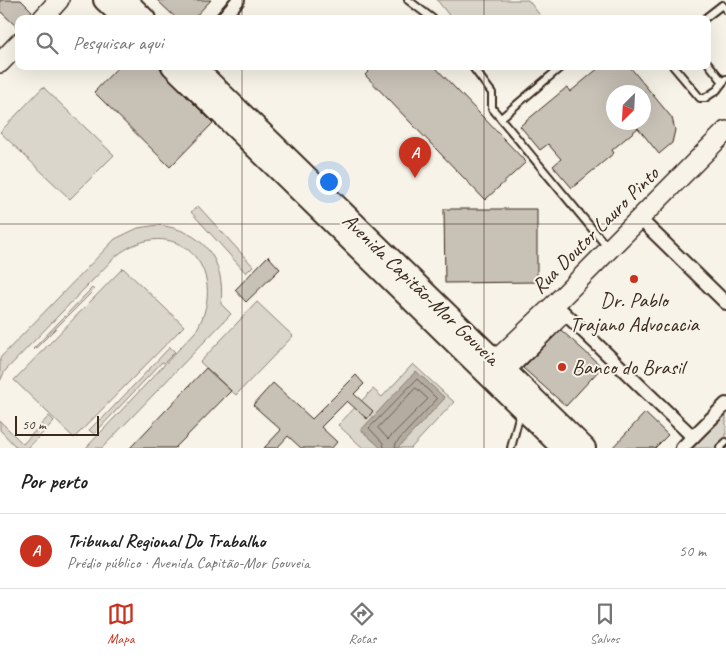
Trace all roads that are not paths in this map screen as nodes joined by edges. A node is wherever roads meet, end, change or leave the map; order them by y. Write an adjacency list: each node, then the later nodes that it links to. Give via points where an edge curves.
1 (59, 0): 7 (street)
2 (104, 0): 8 (main road)
3 (126, 0): 9 (main road)
4 (238, 0): 10 (street)
5 (408, 0): 11 (lane)
6 (725, 6): 12 (lane)
7 (46, 15)
8 (120, 15)
9 (141, 15)
10 (225, 15)
11 (430, 15)
12 (710, 15)
13 (15, 47): 14 (street)
14 (0, 63)
15 (711, 66): 21 (lane)
16 (176, 70): 25 (main road, Avenida Capitão-Mor Gouveia)
17 (198, 70): 26 (main road, Avenida Capitão-Mor Gouveia)
18 (475, 70): 22 (lane, via 490,89 492,108)
19 (557, 70): 22 (lane)
20 (676, 70): 21 (lane, via 700,98 717,90)
21 (725, 80)
22 (501, 118): 28 (lane)
23 (726, 130): 27 (street, Rua Doutor Lauro Pinto)
24 (726, 147): 27 (street, Rua Doutor Lauro Pinto)
25 (324, 216): 26 (main road); 32 (main road, Avenida Capitão-Mor Gouveia)
26 (352, 221): 30 (main road, Avenida Capitão-Mor Gouveia)
27 (643, 222): 28 (street, Rua Doutor Lauro Pinto); 29 (street); 31 (street, Rua Doutor Lauro Pinto)
28 (609, 248): 31 (street, Rua Doutor Lauro Pinto)
29 (726, 303)
30 (438, 305): 32 (main road); 33 (main road, Avenida Capitão-Mor Gouveia)
31 (559, 308): 33 (street, Rua Doutor Lauro Pinto); 36 (street)
32 (444, 334): 35 (main road, Avenida Capitão-Mor Gouveia)
33 (500, 366): 40 (main road, Avenida Capitão-Mor Gouveia)
34 (726, 404): 36 (street)
35 (521, 409): 38 (main road, Avenida Capitão-Mor Gouveia); 39 (lane)
36 (693, 437): 41 (street)
37 (726, 442): 42 (lane)
38 (554, 445)
39 (511, 448)
40 (585, 448)
41 (682, 448)
42 (720, 448)

